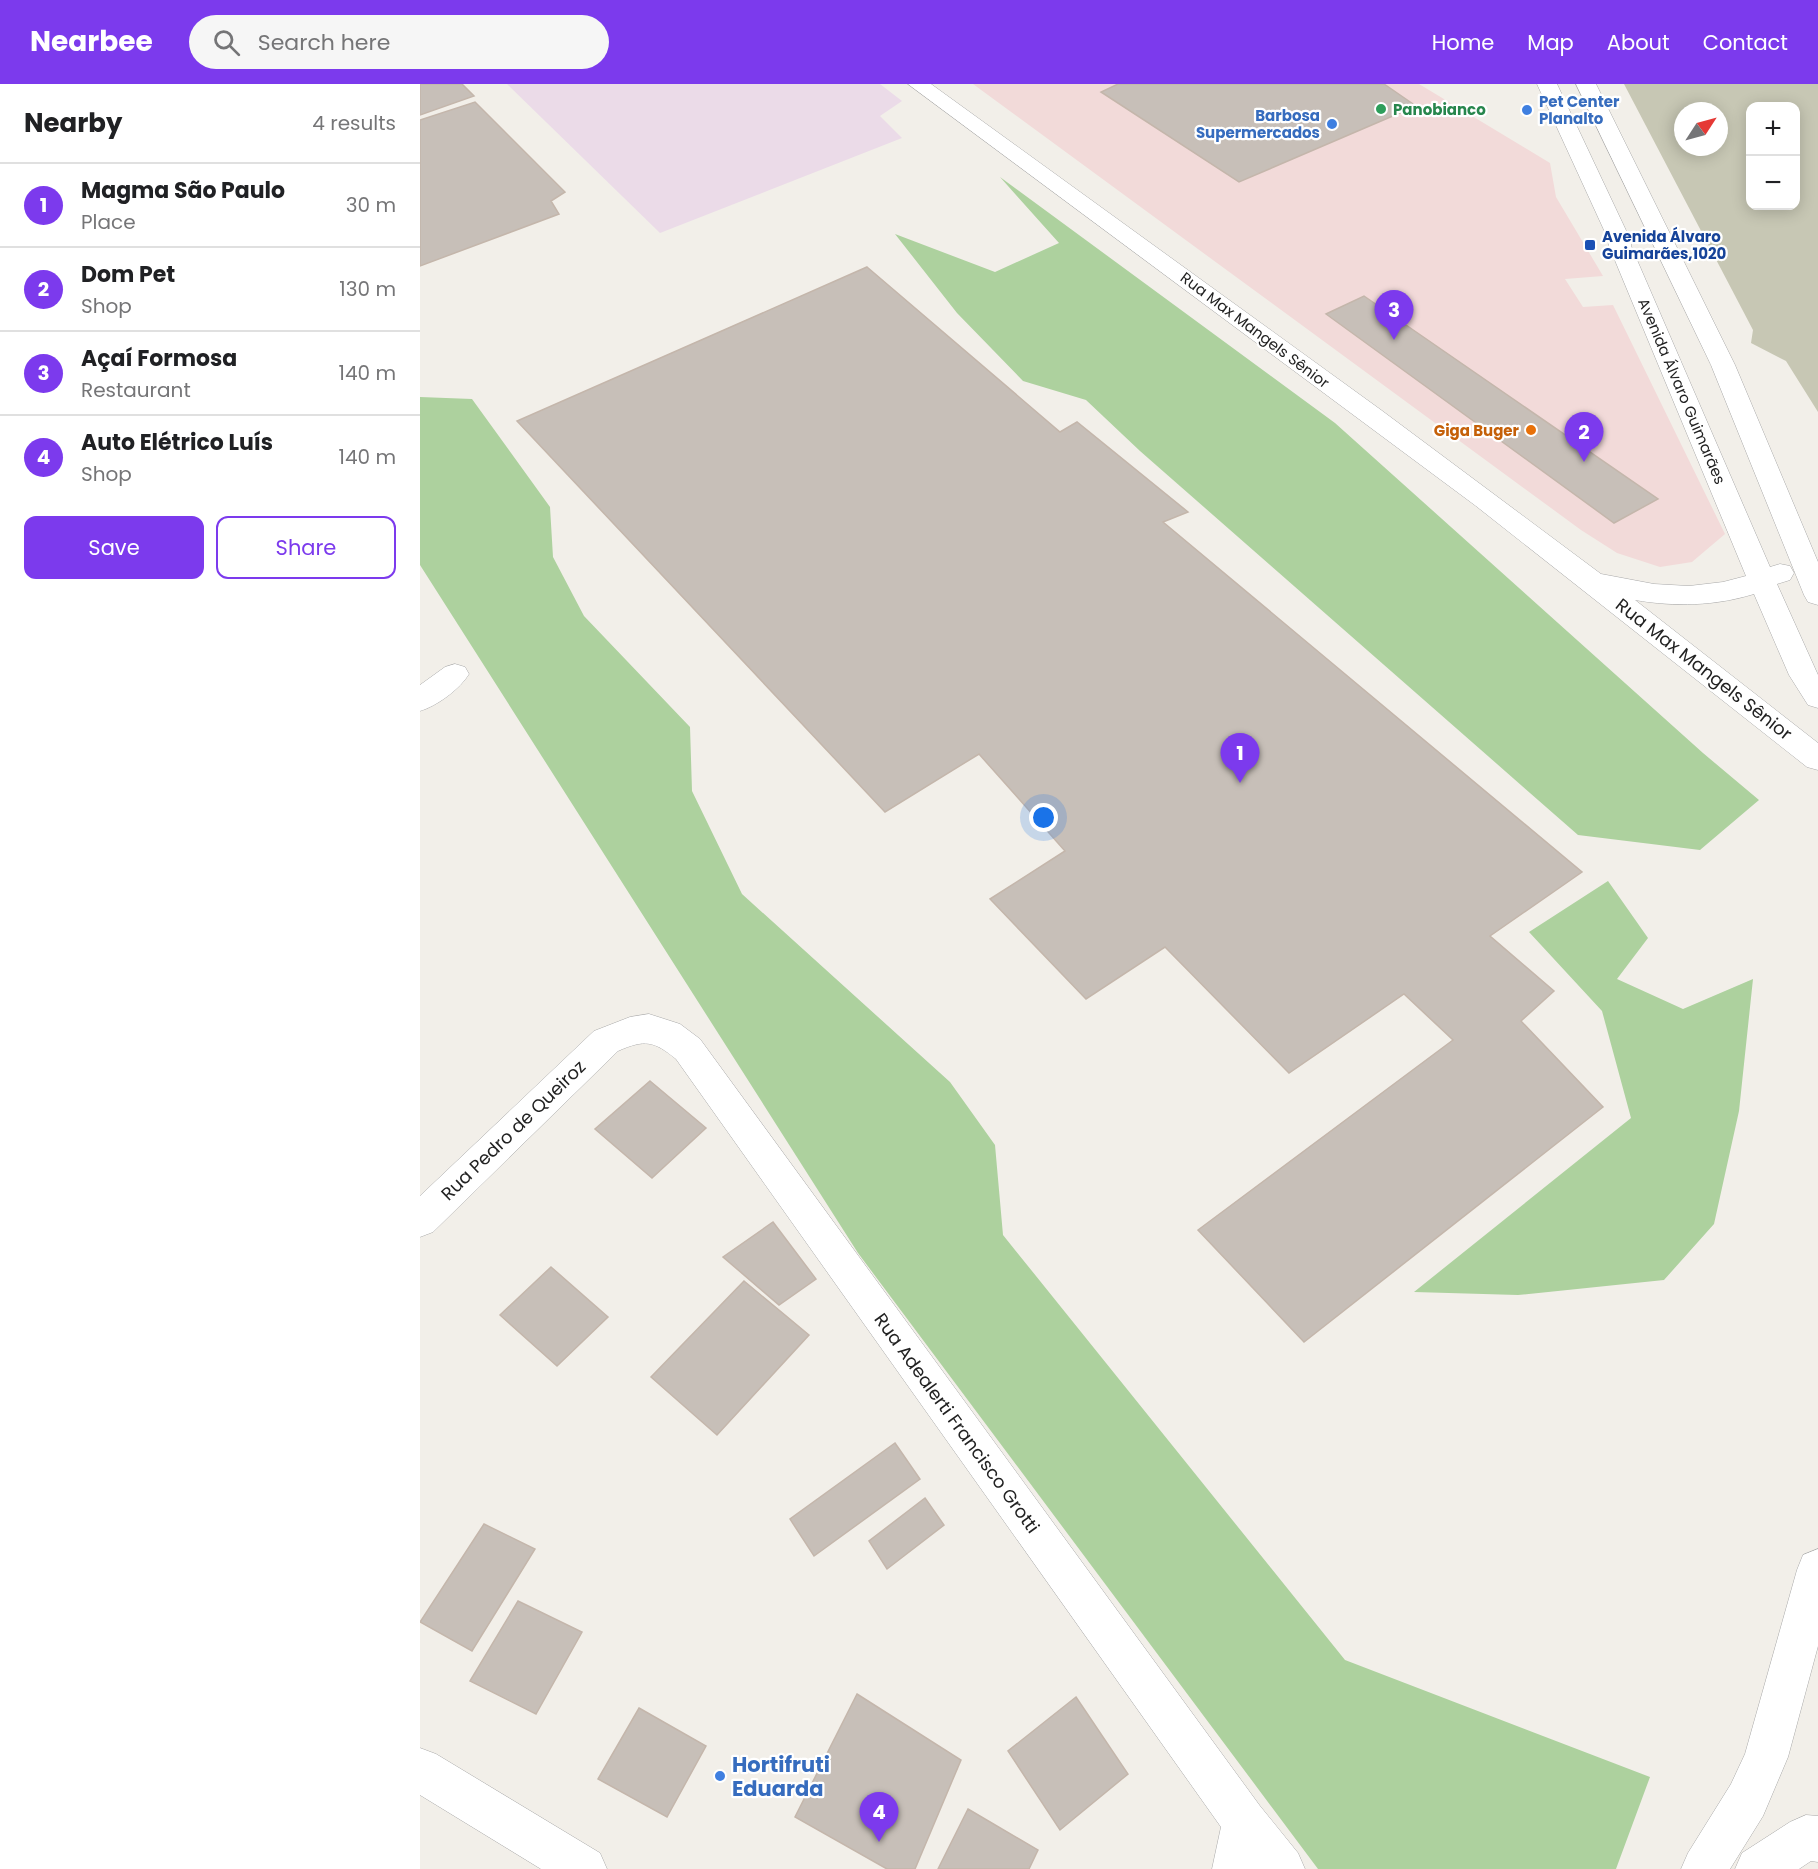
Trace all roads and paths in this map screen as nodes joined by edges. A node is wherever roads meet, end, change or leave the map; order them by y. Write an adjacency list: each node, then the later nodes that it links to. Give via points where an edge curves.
1 (918, 84): 4 (street, Rua Max Mangels Sênior, via 1127,234)
2 (1547, 84): 5 (street, Avenida Álvaro Guimarães, via 1620,241)
3 (1586, 84): 6 (street, via 1723,365)
4 (1589, 579): 5 (street, Rua Max Mangels Sênior, via 1631,591 1675,596 1736,589); 10 (street, Rua Max Mangels Sênior)
5 (1761, 580): 6 (street, Rua Max Mangels Sênior, via 1780,573); 8 (street, Avenida Álvaro Guimarães, via 1803,675)
6 (1814, 584)
7 (455, 674): 9 (street)
8 (1818, 697)
9 (420, 700)
10 (1818, 759)
11 (606, 1041): 12 (street, Rua Pedro de Queiroz); 15 (street, Rua Adealerti Francisco Grotti, via 628,1031 654,1027 672,1035 688,1049)
12 (420, 1220)
13 (1818, 1570): 20 (street, via 1766,1757 1747,1800)
14 (420, 1770): 17 (street)
15 (1244, 1822): 18 (street); 19 (street, Rua Adealerti Francisco Grotti)
16 (1818, 1839): 21 (street, via 1806,1838)
17 (577, 1867)
18 (1235, 1869)
19 (1282, 1869)
20 (1704, 1869)
21 (1758, 1869)

